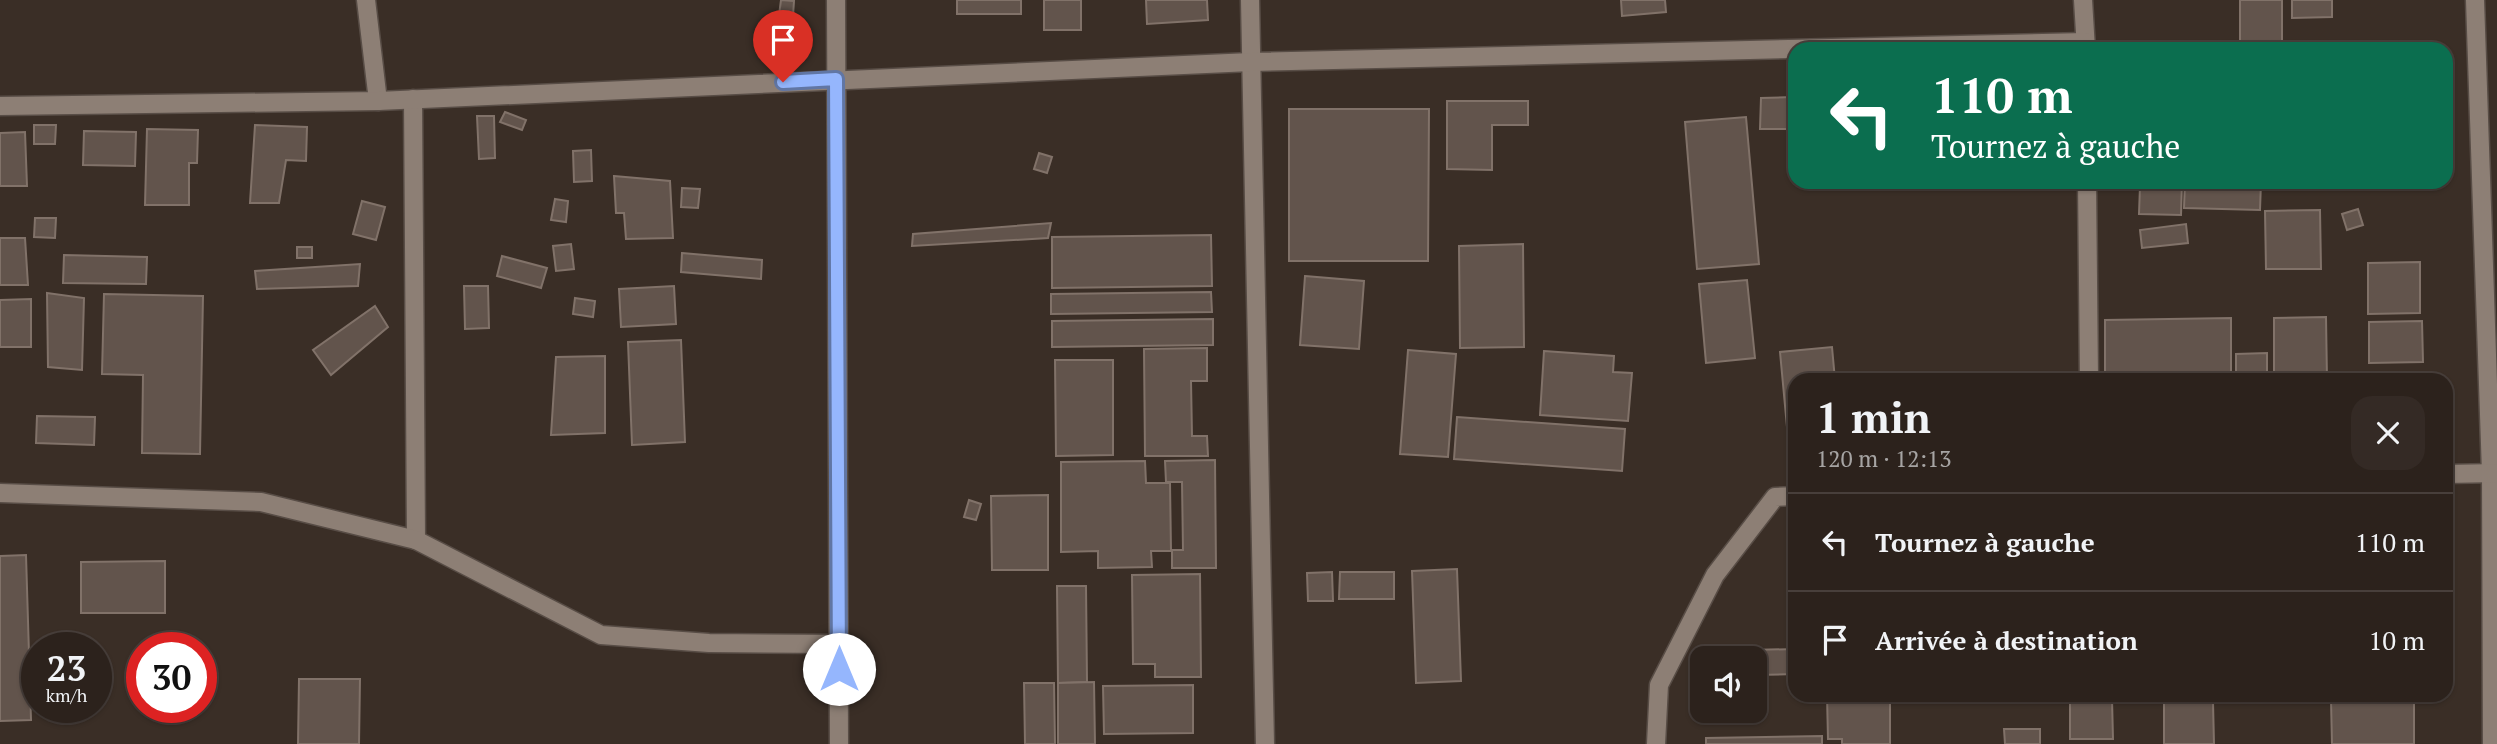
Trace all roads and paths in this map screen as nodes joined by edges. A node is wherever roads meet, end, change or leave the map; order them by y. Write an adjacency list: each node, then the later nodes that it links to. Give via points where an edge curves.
1 (366, 0): 11 (street)
2 (836, 0): 9 (street)
3 (1250, 0): 8 (street)
4 (2083, 0): 6 (street)
5 (2475, 0): 15 (street)
6 (2085, 42)
7 (1788, 52): 8 (street)
8 (1251, 62): 9 (street); 22 (street)
9 (836, 79): 10 (street); 20 (street)
10 (413, 99): 11 (street); 19 (street)
11 (378, 101): 12 (street)
12 (0, 106)
13 (2087, 189): 14 (street)
14 (2089, 373)
15 (2494, 473): 16 (street); 24 (street)
16 (2453, 474)
17 (0, 493): 19 (street, via 261,502)
18 (1788, 496): 23 (street, via 1775,497 1715,575 1659,685)
19 (416, 540): 20 (street, via 601,635 709,643)
20 (839, 644): 21 (street)
21 (839, 744)
22 (1265, 744)
23 (1656, 744)
24 (2491, 744)

